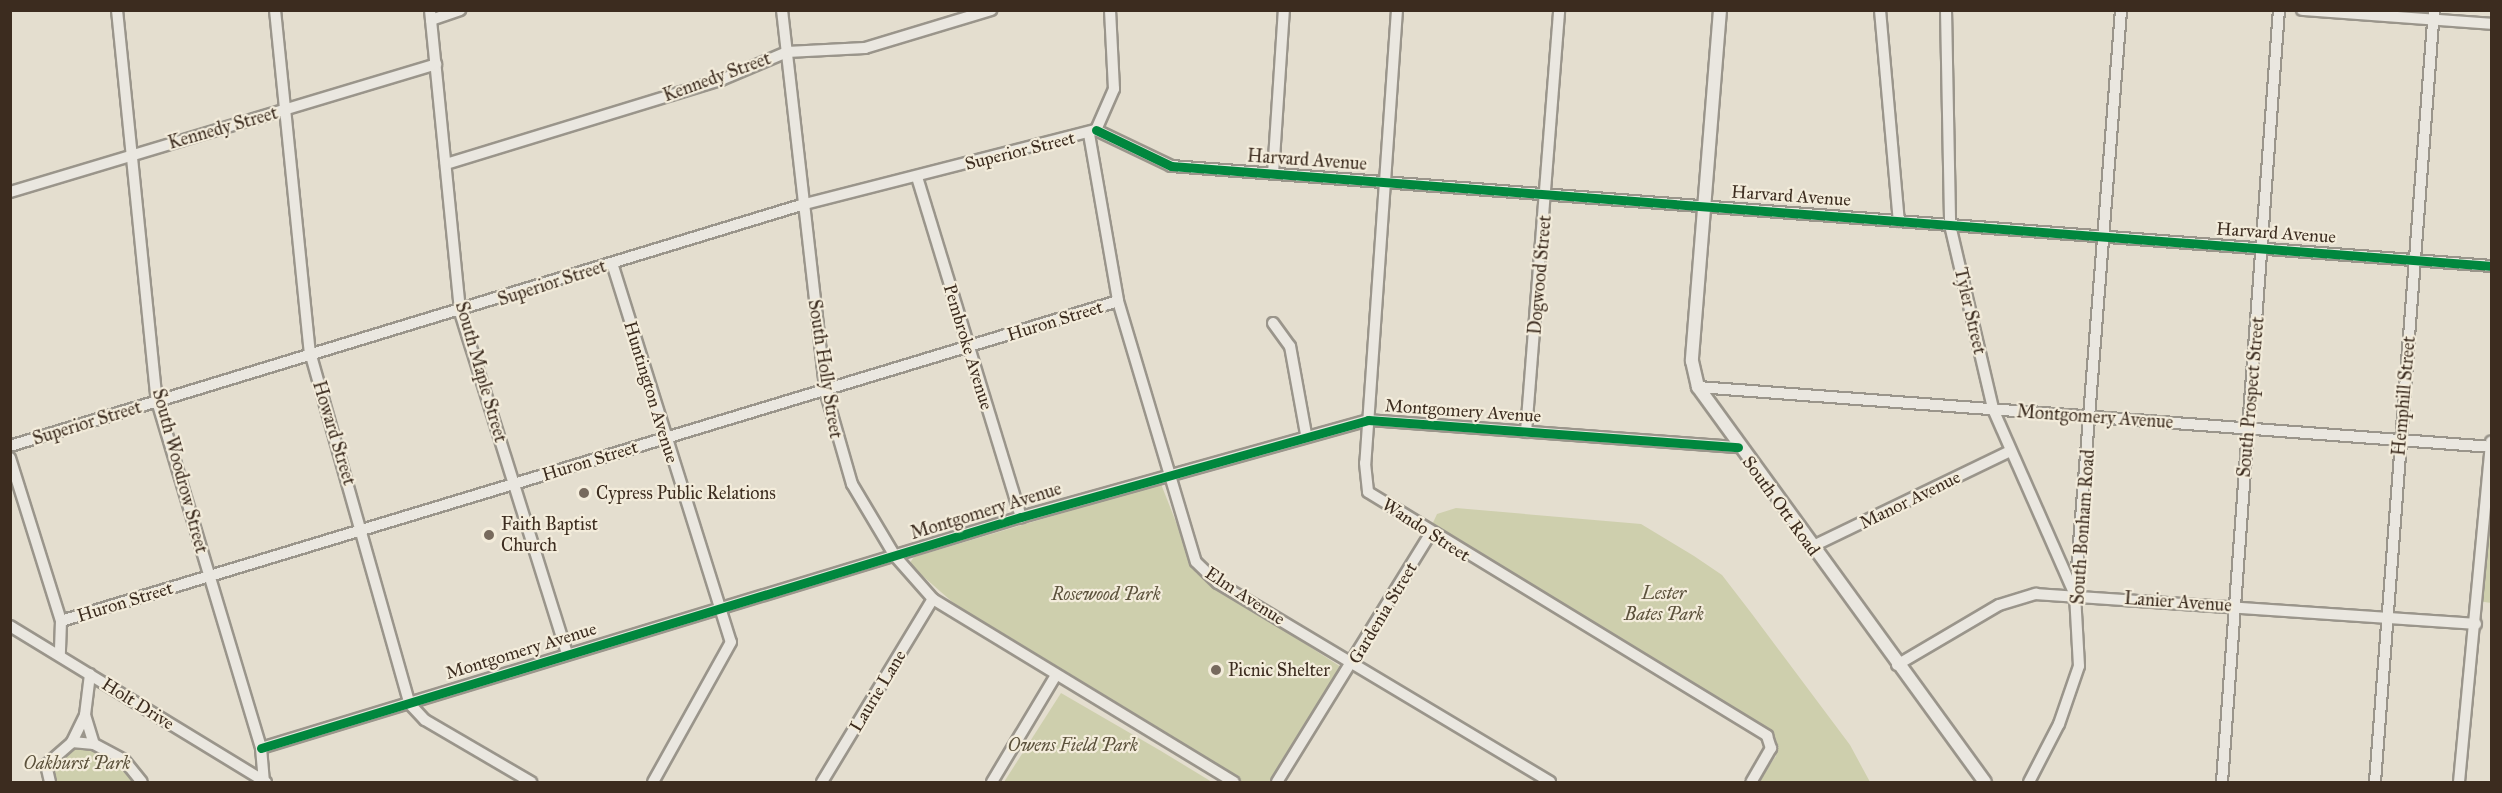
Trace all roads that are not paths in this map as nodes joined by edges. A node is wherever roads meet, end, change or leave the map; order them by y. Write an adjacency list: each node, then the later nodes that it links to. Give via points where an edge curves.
1 (117, 10): 23 (street, South Woodrow Street)
2 (275, 10): 21 (street, Howard Street)
3 (460, 10): 16 (street)
4 (782, 10): 19 (street, South Holly Street)
5 (991, 10): 19 (street, Kennedy Street, via 865,48)
6 (1110, 10): 22 (street, via 1114,89)
7 (1284, 10): 25 (street)
8 (1397, 10): 27 (street, Wando Street)
9 (1559, 10): 29 (street, Dogwood Street)
10 (1719, 10): 31 (street, South Ott Road)
11 (1880, 10): 32 (street)
12 (1946, 10): 33 (street, Tyler Street)
13 (2121, 10): 34 (street, South Bonham Road)
14 (2279, 10): 35 (street, South Prospect Street)
15 (2302, 10): 17 (street)
16 (430, 15): 20 (street, South Maple Street)
17 (2433, 15): 18 (street); 36 (street, Hemphill Street)
18 (2492, 24)
19 (787, 52): 24 (street, Kennedy Street, via 721,80); 30 (street, South Holly Street)
20 (436, 64): 21 (street, Kennedy Street); 24 (street, South Maple Street)
21 (286, 110): 23 (street, Kennedy Street); 43 (street, Howard Street)
22 (1093, 132): 25 (street, Harvard Avenue, via 1172,166); 26 (street, Superior Street); 39 (street, Elm Avenue)
23 (135, 152): 28 (street, Kennedy Street); 46 (street, South Woodrow Street)
24 (446, 164): 40 (street, South Maple Street)
25 (1273, 174): 27 (street, Harvard Avenue)
26 (917, 177): 30 (street, Superior Street); 42 (street, Pembroke Avenue)
27 (1385, 182): 29 (street, Harvard Avenue); 49 (street, Wando Street)
28 (10, 192)
29 (1547, 194): 31 (street, Harvard Avenue); 51 (street, Dogwood Street)
30 (801, 205): 37 (street, Superior Street); 45 (street, South Holly Street)
31 (1706, 206): 32 (street, Harvard Avenue); 44 (street, South Ott Road, via 1692,361)
32 (1899, 221): 33 (street, Harvard Avenue)
33 (1950, 225): 34 (street, Harvard Avenue); 47 (street, Tyler Street)
34 (2105, 237): 35 (street, Harvard Avenue); 48 (street, South Bonham Road)
35 (2264, 249): 36 (street, Harvard Avenue); 50 (street, South Prospect Street)
36 (2416, 260): 38 (street, Harvard Avenue); 54 (street, Hemphill Street)
37 (612, 263): 40 (street, Superior Street); 53 (street, Huntington Avenue)
38 (2492, 266)
39 (1118, 301): 42 (street, Huron Street); 61 (street, Elm Avenue)
40 (460, 312): 43 (street, Superior Street); 62 (street, South Maple Street)
41 (1273, 323): 52 (street, via 1290,346)
42 (968, 347): 45 (street, Huron Street); 63 (street, Pembroke Avenue)
43 (310, 352): 46 (street, Superior Street); 64 (street, Howard Street)
44 (1698, 387): 47 (street, Montgomery Avenue); 57 (street, South Ott Road)
45 (825, 390): 53 (street, Huron Street); 67 (street, South Holly Street, via 852,484)
46 (157, 401): 56 (street, Superior Street); 68 (street, South Woodrow Street)
47 (1993, 409): 48 (street, Montgomery Avenue); 59 (street, Tyler Street)
48 (2092, 417): 50 (street, Montgomery Avenue); 69 (street, South Bonham Road)
49 (1368, 420): 51 (street, Montgomery Avenue); 52 (street, Montgomery Avenue); 65 (street, Wando Street, via 1368,492)
50 (2248, 428): 54 (street, Montgomery Avenue); 71 (street, South Prospect Street)
51 (1526, 432): 57 (street, Montgomery Avenue)
52 (1306, 434): 61 (street, Montgomery Avenue)
53 (665, 438): 62 (street, Huron Street); 72 (street, Huntington Avenue)
54 (2399, 440): 58 (street, Montgomery Avenue); 73 (street, Hemphill Street)
55 (2492, 440): 58 (street)
56 (10, 446)
57 (1738, 447): 66 (street, South Ott Road)
58 (2491, 447): 75 (street)
59 (2008, 452): 66 (street, Manor Avenue); 69 (street, Tyler Street)
60 (10, 458): 74 (street)
61 (1170, 476): 63 (street, Montgomery Avenue); 79 (street, Elm Avenue, via 1190,551 1203,571)
62 (514, 484): 64 (street, Huron Street); 77 (street, South Maple Street)
63 (1021, 517): 67 (street, Montgomery Avenue)
64 (363, 530): 68 (street, Huron Street); 83 (street, Howard Street)
65 (1430, 534): 79 (street, Gardenia Street); 99 (street, Wando Street, via 1764,734 1771,744)
66 (1811, 547): 80 (street, South Ott Road)
67 (895, 556): 70 (street, South Holly Street); 72 (street, Montgomery Avenue)
68 (210, 576): 74 (street, Huron Street); 87 (street, South Woodrow Street)
69 (2075, 595): 71 (street, Lanier Avenue); 80 (street, Lanier Avenue, via 2036,594 1999,605); 101 (street, South Bonham Road, via 2079,666 2060,724)
70 (933, 598): 82 (street, South Holly Street); 94 (street, Laurie Lane)
71 (2234, 607): 73 (street, Lanier Avenue); 102 (street, South Prospect Street)
72 (719, 608): 77 (street, Montgomery Avenue); 93 (street, Huntington Avenue, via 731,642)
73 (2384, 618): 75 (street, Lanier Avenue); 103 (street, Hemphill Street)
74 (61, 621): 78 (street)
75 (2476, 624): 89 (street)
76 (10, 626): 78 (street, Holt Drive)
77 (567, 654): 83 (street, Montgomery Avenue)
78 (60, 655): 81 (street, Holt Drive)
79 (1353, 663): 97 (street, Gardenia Street); 98 (street, Elm Avenue)
80 (1897, 665): 100 (street, South Ott Road)
81 (90, 674): 84 (street); 88 (street, Holt Drive)
82 (1056, 675): 95 (street); 96 (street, South Holly Street)
83 (409, 703): 87 (street, Montgomery Avenue); 92 (street, via 425,720)
84 (85, 715): 85 (street); 86 (street)
85 (72, 742): 86 (street); 90 (street, via 46,765)
86 (94, 744): 91 (street, via 134,769)
87 (261, 748): 88 (street, South Woodrow Street)
88 (265, 782)
89 (2456, 782)
90 (50, 783)
91 (142, 783)
92 (531, 783)
93 (653, 783)
94 (822, 783)
95 (992, 783)
96 (1234, 783)
97 (1277, 783)
98 (1550, 783)
99 (1751, 783)
100 (1985, 783)
101 (2029, 783)
102 (2222, 783)
103 (2375, 783)

